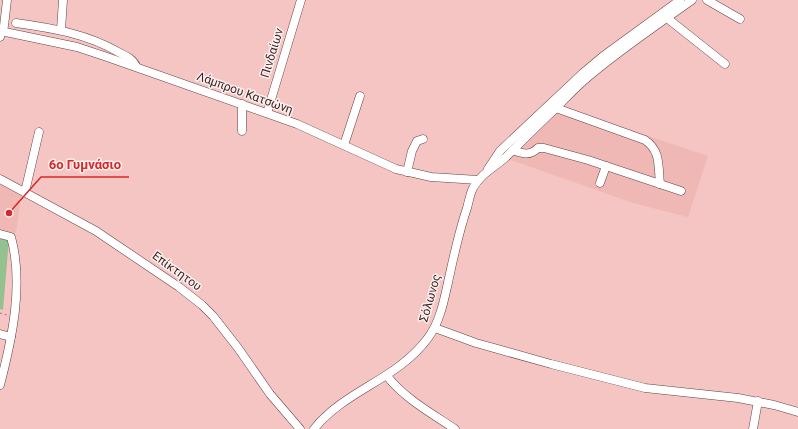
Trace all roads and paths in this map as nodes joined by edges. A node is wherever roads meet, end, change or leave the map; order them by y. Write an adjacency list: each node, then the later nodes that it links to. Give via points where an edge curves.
1 (7, 0): 11 (street)
2 (63, 0): 10 (street)
3 (301, 0): 17 (street, Πινδαίων)
4 (692, 0): 7 (street, Σόλωνος)
5 (708, 0): 8 (street)
6 (675, 1): 24 (street, Σόλωνος, via 583,73 500,151)
7 (667, 18): 12 (street); 16 (street, Σόλωνος, via 598,69)
8 (740, 19)
9 (16, 23): 10 (street)
10 (61, 30): 13 (street, via 106,45 130,59)
11 (1, 33): 13 (street, Λάμπρου Κατσώνη, via 77,47)
12 (725, 64)
13 (136, 67): 15 (street, Λάμπρου Κατσώνη)
14 (360, 96): 21 (street)
15 (242, 104): 17 (street, Λάμπρου Κατσώνη); 18 (street)
16 (556, 108): 22 (street, Σόλωνος); 29 (street, via 650,143 657,153)
17 (267, 113): 21 (street, Λάμπρου Κατσώνη)
18 (242, 131)
19 (39, 132): 31 (street)
20 (423, 139): 25 (street, via 417,141 414,146)
21 (344, 145): 25 (street, Λάμπρου Κατσώνη)
22 (513, 150): 23 (street, via 526,154 544,148); 24 (street, Σόλωνος)
23 (606, 166): 28 (street); 29 (street)
24 (487, 171): 27 (street, Σόλωνος)
25 (407, 172): 27 (street, Λάμπρου Κατσώνη, via 431,177)
26 (0, 178): 31 (street, Επίκτητου)
27 (478, 180): 33 (street, Σόλωνος, via 462,222)
28 (600, 183)
29 (660, 184): 30 (street)
30 (681, 191)
31 (25, 192): 40 (street, Επίκτητου, via 96,231 202,305)
32 (0, 234): 35 (street, via 11,237 14,259 16,289)
33 (435, 328): 36 (street, Σόλωνος, via 407,361); 38 (street, via 483,345 645,388)
34 (0, 334): 35 (street)
35 (11, 337): 37 (street)
36 (387, 376): 41 (street, Σόλωνος, via 341,404); 42 (street, via 406,395)
37 (0, 384)
38 (758, 401): 39 (street); 43 (street)
39 (798, 412)
40 (300, 429)
41 (314, 429)
42 (455, 429)
43 (753, 429)

